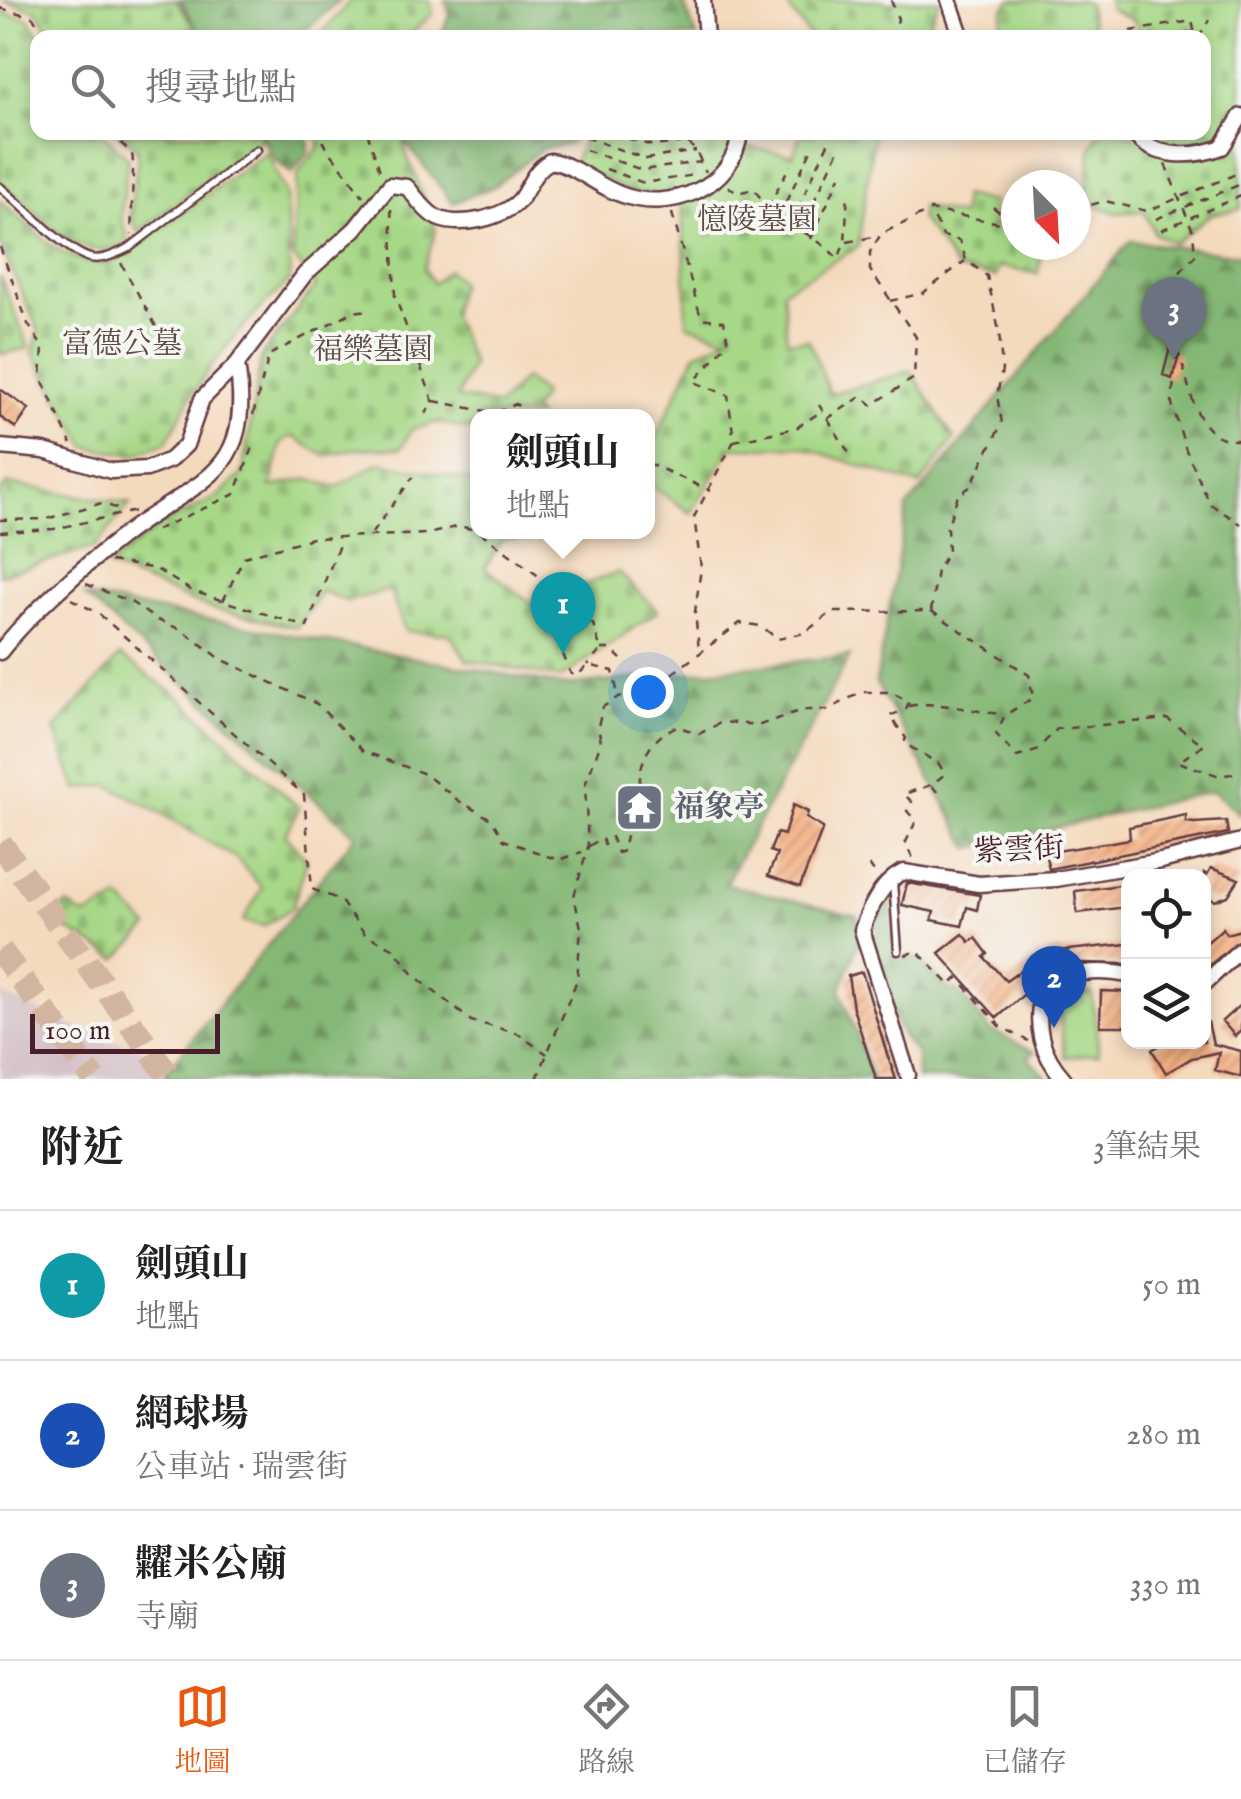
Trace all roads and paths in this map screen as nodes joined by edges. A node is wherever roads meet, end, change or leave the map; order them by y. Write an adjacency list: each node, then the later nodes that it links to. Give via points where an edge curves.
1 (703, 0): 7 (street)
2 (891, 0): 8 (path)
3 (949, 0): 9 (street)
4 (0, 8): 6 (path, via 33,17)
5 (1209, 20): 12 (path)
6 (41, 30)
7 (705, 30)
8 (895, 30)
9 (959, 30)
10 (1137, 30): 11 (path, via 1192,20)
11 (1194, 30)
12 (1203, 30)
13 (1241, 116): 28 (street, via 1222,147)
14 (116, 140): 60 (path, via 135,168)
15 (369, 140): 32 (path)
16 (593, 140): 27 (path, via 646,160)
17 (634, 140): 22 (path, via 653,146)
18 (739, 140): 35 (street, via 736,159)
19 (1137, 140): 28 (street)
20 (829, 141): 54 (path)
21 (322, 142): 46 (path)
22 (687, 142): 27 (path)
23 (814, 144): 50 (path)
24 (841, 144): 56 (path)
25 (257, 150): 60 (lane)
26 (586, 150): 29 (path, via 642,170)
27 (696, 152): 29 (path)
28 (1162, 152): 42 (path)
29 (701, 162): 35 (path)
30 (790, 165): 47 (path)
31 (606, 169): 35 (path, via 644,183)
32 (379, 172)
33 (1241, 172): 42 (path)
34 (840, 176): 58 (path)
35 (714, 178): 41 (street); 47 (path, via 730,191 754,189)
36 (1241, 184): 45 (path)
37 (390, 185): 41 (street, via 407,186 432,216 448,222 510,209 534,172 550,161 566,163 622,196); 46 (street); 67 (path, via 394,296)
38 (0, 187): 60 (lane, via 91,258)
39 (848, 192): 59 (path)
40 (1241, 196): 51 (path)
41 (667, 197): 74 (path, via 701,318 724,321 728,342 694,382 728,394)
42 (1179, 198): 43 (path, via 1147,211 1105,201); 45 (path)
43 (1091, 205)
44 (993, 208): 49 (path)
45 (1183, 208): 51 (path); 52 (path)
46 (374, 210): 66 (street, via 305,274)
47 (767, 210): 50 (path)
48 (930, 210): 53 (path); 57 (path); 62 (path, via 943,236 960,240)
49 (1001, 213)
50 (778, 218): 54 (path)
51 (1188, 218): 55 (path); 65 (path, via 1195,256 1169,284 1161,320)
52 (1156, 219)
53 (1001, 223)
54 (790, 224): 56 (path)
55 (1161, 230)
56 (800, 232): 58 (path)
57 (881, 234): 59 (path); 63 (path, via 870,252 870,270)
58 (810, 240): 59 (path, via 838,259)
59 (845, 242)
60 (130, 245): 64 (path, via 131,253 120,261)
61 (0, 247): 77 (path, via 43,348 41,378)
62 (966, 260): 63 (path, via 924,293); 93 (path, via 988,276 994,300 1002,423 970,488 958,495)
63 (888, 301): 72 (path, via 916,337 914,378 872,405 862,396)
64 (158, 330)
65 (1175, 349): 73 (path, via 1190,402 1211,434); 84 (path, via 1172,404 1186,450 1210,504)
66 (236, 364): 77 (street, via 202,399 186,444 170,460 128,472); 90 (street, via 241,406 235,438 212,478)
67 (433, 401): 69 (path); 71 (path)
68 (819, 405): 70 (path)
69 (474, 409)
70 (822, 411): 72 (path); 74 (path, via 796,428)
71 (426, 414)
72 (827, 419): 76 (path)
73 (1241, 440)
74 (734, 441): 80 (path)
75 (0, 447): 77 (street)
76 (849, 453)
77 (80, 463)
78 (655, 467): 80 (path)
79 (413, 477): 87 (path)
80 (711, 491): 96 (path, via 694,517)
81 (137, 511): 82 (path)
82 (124, 512): 83 (path, via 102,502 46,518); 86 (path, via 54,529)
83 (0, 520)
84 (1241, 524)
85 (470, 529): 87 (path)
86 (0, 532)
87 (372, 534): 92 (path, via 312,538 244,557)
88 (489, 539): 94 (path, via 541,578 567,609 594,624)
89 (340, 540): 92 (path, via 307,627)
90 (102, 553): 91 (street); 92 (path, via 117,565 156,570)
91 (69, 585): 95 (street); 109 (path, via 131,602 221,659 317,704 363,751 426,774 490,819 504,840 558,860); 116 (path, via 304,795 312,888 340,900 364,934 393,948 415,976 471,1021 517,1033)
92 (224, 601)
93 (931, 611): 96 (path, via 832,612 804,633 778,640 761,626 740,622); 102 (path, via 1029,674 1033,698)
94 (600, 650): 98 (path); 99 (path)
95 (0, 652)
96 (700, 652): 100 (path, via 656,685)
97 (563, 654): 99 (path, via 571,674)
98 (621, 659)
99 (588, 665): 100 (path, via 613,671)
100 (618, 696): 108 (path, via 603,707 601,742 585,785)
101 (909, 706): 102 (path, via 932,702); 104 (path, via 890,716 904,743 945,774); 108 (path, via 900,695 861,692 828,710 802,710 760,725 722,722 699,734 677,726 648,745 637,785 642,804 623,851 618,853 611,837)
102 (1005, 714): 103 (path, via 996,734 1016,757 1036,751 1057,729 1167,718 1204,746 1178,762 1220,776)
103 (1241, 772)
104 (931, 785): 105 (path); 107 (path, via 904,794 916,821)
105 (939, 794)
106 (1241, 841): 110 (street, 紫雲街, via 1056,879 979,884 904,872)
107 (908, 846)
108 (588, 847): 109 (path)
109 (583, 852): 116 (path, via 574,896 577,980)
110 (892, 876): 112 (lane); 117 (street, via 862,930)
111 (1241, 949): 114 (street)
112 (898, 951): 115 (path, via 909,957 918,951 950,985 958,978 1000,1026)
113 (1121, 975): 115 (street, via 1075,974 1042,992)
114 (1211, 977)
115 (1042, 1048): 119 (street)
116 (547, 1054): 118 (path)
117 (908, 1075)
118 (538, 1079)
119 (1064, 1079)

